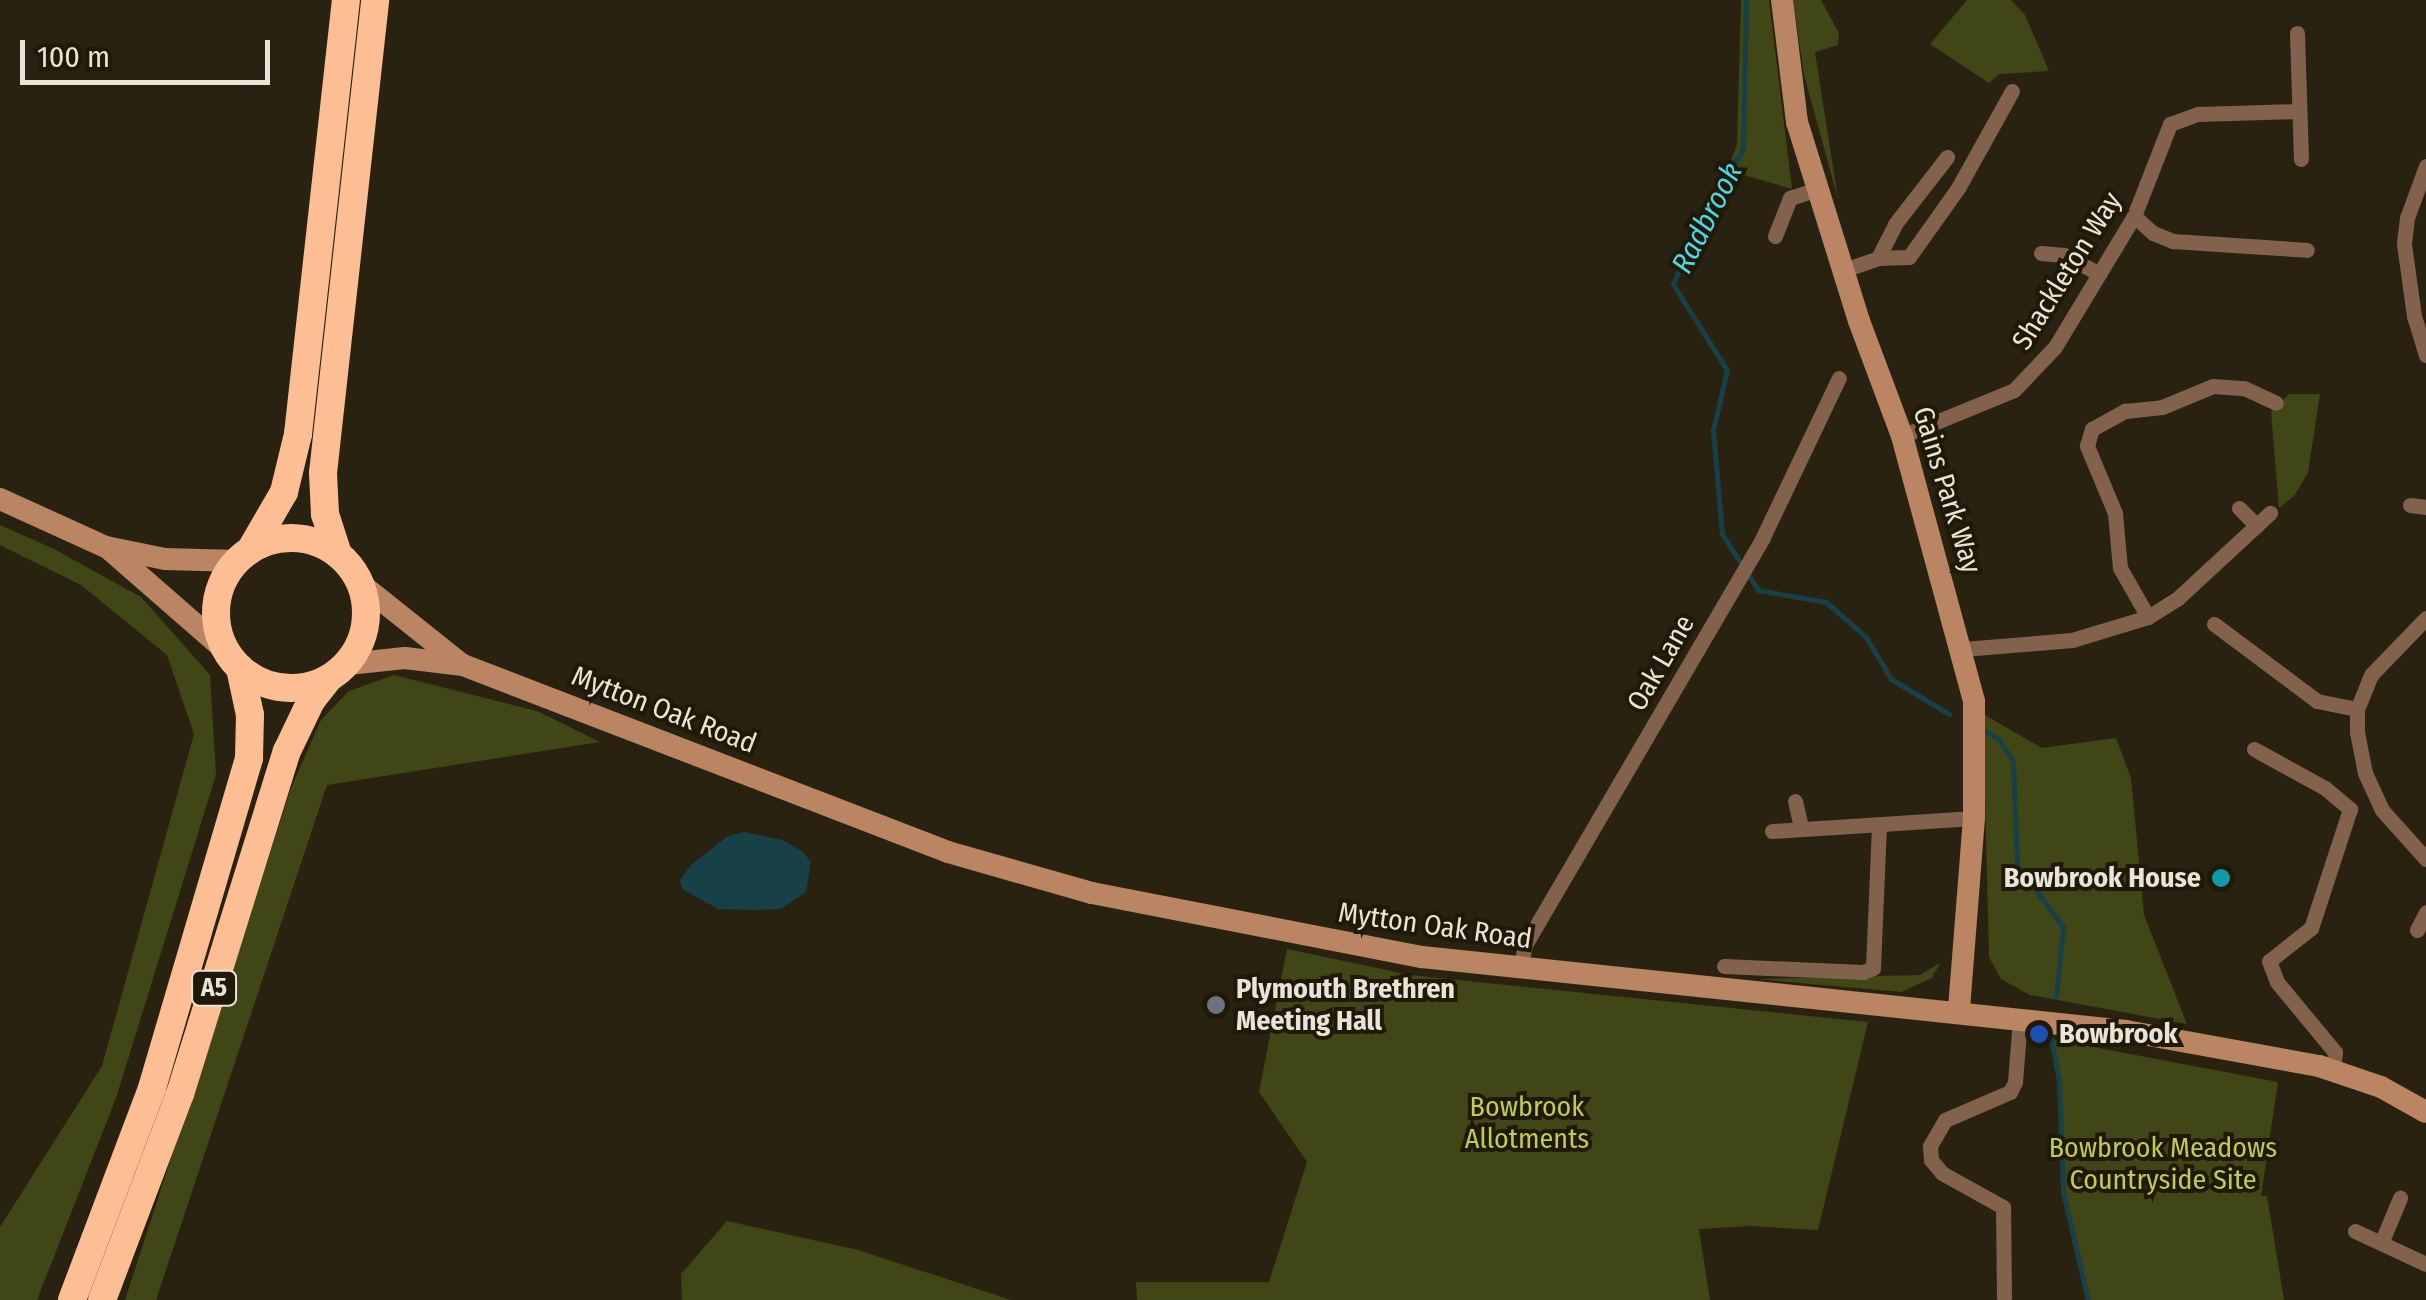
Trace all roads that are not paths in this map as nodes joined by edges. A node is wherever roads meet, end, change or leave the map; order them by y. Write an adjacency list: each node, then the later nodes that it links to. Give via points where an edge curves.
1 (346, 0): 30 (highway, via 300,420 284,492)
2 (375, 0): 29 (highway, via 323,473 325,514)
3 (1782, 0): 10 (main road, Gains Park Way, via 1797,122)
4 (2296, 33): 6 (street)
5 (2012, 91): 17 (street, via 1958,188 1908,256)
6 (2298, 111): 8 (street); 11 (street, Shackleton Way, via 2198,114 2170,124)
7 (1946, 156): 17 (street)
8 (2302, 159)
9 (2426, 166): 20 (street, via 2406,218 2404,244)
10 (1817, 189): 12 (street, via 1790,198); 18 (main road, Gains Park Way)
11 (2134, 216): 14 (street, via 2173,241); 19 (street, Shackleton Way)
12 (1775, 236)
13 (2070, 238): 16 (street)
14 (2307, 250)
15 (2040, 253): 16 (street)
16 (2064, 256): 19 (street)
17 (1878, 258): 18 (street)
18 (1844, 270): 23 (main road, Gains Park Way)
19 (2099, 274): 23 (street, Shackleton Way, via 2055,347 2014,390)
20 (2426, 356)
21 (1839, 378): 50 (street, Oak Lane, via 1749,561 1526,945)
22 (2276, 403): 32 (street, via 2244,388 2213,386 2162,407 2125,411 2092,429 2087,446 2115,513 2120,568)
23 (1902, 436): 35 (main road, Gains Park Way)
24 (0, 498): 28 (main road)
25 (2240, 508): 27 (street)
26 (2270, 513): 27 (street)
27 (2257, 526): 32 (street)
28 (106, 546): 30 (main road, via 165,559); 36 (main road)
29 (338, 554): 30 (highway, via 295,538); 31 (highway)
30 (244, 555): 36 (highway, via 222,584 216,612)
31 (361, 584): 37 (main road, Mytton Oak Road); 38 (highway, via 366,626)
32 (2148, 617): 35 (street, via 2072,640)
33 (2426, 618): 39 (street, via 2380,662)
34 (2214, 624): 39 (street, via 2240,633 2317,702)
35 (1964, 649): 42 (main road, Gains Park Way, via 1974,701)
36 (233, 660): 38 (highway, via 263,683 289,688); 60 (highway, A5, via 250,715 249,758 152,1088)
37 (464, 665): 38 (main road, Mytton Oak Road, via 404,658); 50 (main road, Mytton Oak Road, via 948,852 1147,904)
38 (338, 671): 61 (highway, A5, via 311,701 287,751 180,1094)
39 (2357, 709): 46 (street, via 2370,783 2395,827)
40 (2254, 748): 53 (street, via 2350,809 2310,928 2269,962 2277,982 2335,1052)
41 (1795, 802): 44 (street)
42 (1974, 818): 43 (street); 51 (main road, Gains Park Way)
43 (1879, 825): 44 (street); 49 (street, via 1872,968)
44 (1801, 827): 45 (street)
45 (1772, 831)
46 (2426, 859)
47 (2426, 912): 48 (street)
48 (2417, 930)
49 (1724, 966)
50 (1520, 970): 51 (main road, Mytton Oak Road)
51 (1960, 1010): 52 (main road, Mytton Oak Road)
52 (2020, 1018): 53 (main road, Mytton Oak Road); 59 (street, via 2010,1092 1945,1120 1930,1146 1942,1173 2003,1206)
53 (2333, 1070): 54 (main road, Mytton Oak Road)
54 (2426, 1112)
55 (2400, 1198): 57 (street)
56 (2355, 1231): 57 (street)
57 (2382, 1242): 58 (street)
58 (2426, 1264)
59 (2004, 1297)
60 (72, 1300)
61 (102, 1300)

